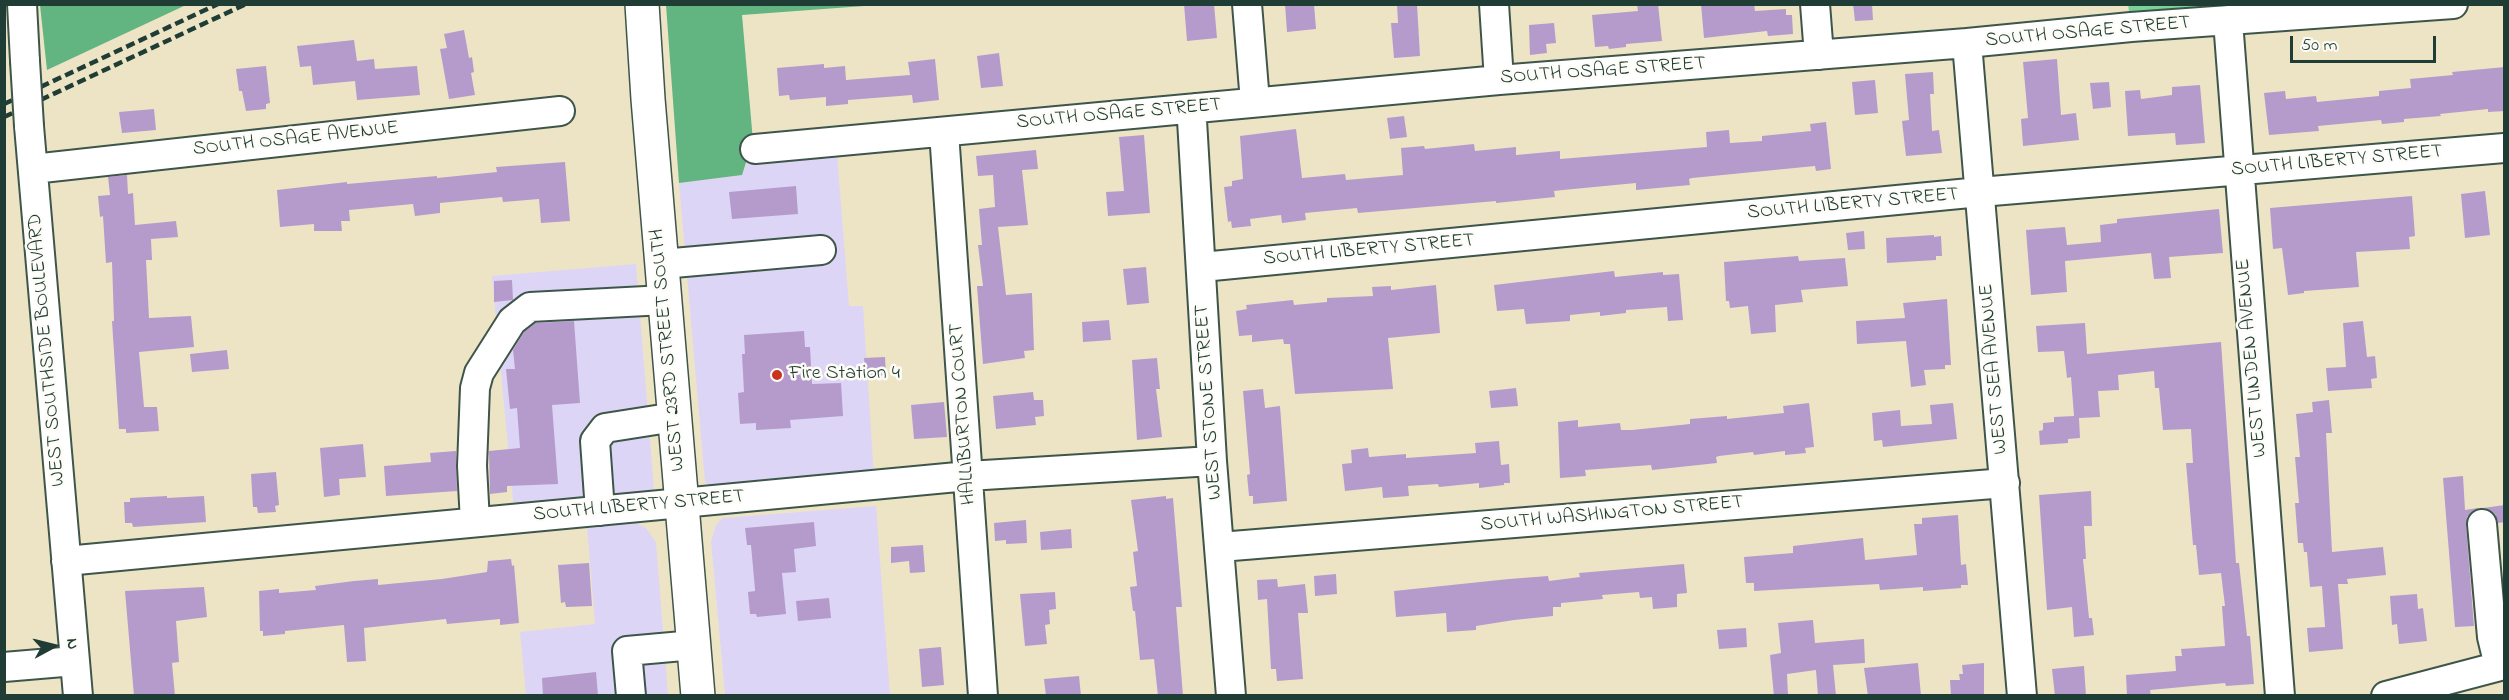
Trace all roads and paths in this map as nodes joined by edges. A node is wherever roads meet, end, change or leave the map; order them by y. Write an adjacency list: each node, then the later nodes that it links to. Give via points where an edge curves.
1 (22, 4): 18 (street, WEST SOUTHSIDE BOULEVARD, bridge)
2 (642, 4): 22 (main road, WEST 23RD STREET SOUTH)
3 (1247, 4): 12 (street)
4 (1494, 4): 11 (street)
5 (1815, 4): 10 (street)
6 (2453, 4): 8 (street, SOUTH OSAGE STREET)
7 (2129, 16): 8 (street, SOUTH OSAGE STREET); 9 (street, SOUTH OSAGE STREET)
8 (2228, 21): 19 (street, WEST LINDEN AVENUE)
9 (1967, 43): 10 (street, SOUTH OSAGE STREET); 20 (street, WEST SEA AVENUE)
10 (1819, 55): 11 (street, SOUTH OSAGE STREET)
11 (1499, 80): 12 (street, SOUTH OSAGE STREET)
12 (1255, 102): 13 (street, SOUTH OSAGE STREET)
13 (1195, 108): 15 (street, SOUTH OSAGE STREET); 23 (street, WEST STONE STREET, via 1192,120)
14 (560, 111): 18 (street, SOUTH OSAGE AVENUE)
15 (944, 132): 17 (street, SOUTH OSAGE STREET); 27 (street, HALLIBURTON COURT)
16 (2505, 148): 19 (street, SOUTH LIBERTY STREET)
17 (755, 149)
18 (33, 169): 34 (street, WEST SOUTHSIDE BOULEVARD)
19 (2239, 171): 20 (street, SOUTH LIBERTY STREET); 45 (street, WEST LINDEN AVENUE)
20 (1980, 192): 23 (street, SOUTH LIBERTY STREET); 28 (street, WEST SEA AVENUE)
21 (821, 250): 22 (street)
22 (662, 264): 24 (main road, WEST 23RD STREET SOUTH)
23 (1202, 267): 26 (street, WEST STONE STREET)
24 (665, 300): 25 (main road, WEST 23RD STREET SOUTH); 31 (street, via 530,307 512,321 479,373 475,388 472,466)
25 (675, 417): 29 (main road, WEST 23RD STREET SOUTH); 30 (street, via 605,428 595,441)
26 (1212, 460): 27 (street, SOUTH LIBERTY STREET); 33 (street, WEST STONE STREET)
27 (968, 476): 29 (street, SOUTH LIBERTY STREET); 42 (street, HALLIBURTON COURT)
28 (2005, 483): 33 (street, SOUTH WASHINGTON STREET); 44 (street, WEST SEA AVENUE)
29 (682, 503): 30 (street, SOUTH LIBERTY STREET); 35 (main road, WEST 23RD STREET SOUTH)
30 (600, 511): 31 (street, SOUTH LIBERTY STREET)
31 (476, 522): 34 (street, SOUTH LIBERTY STREET)
32 (2482, 524): 37 (street, via 2492,637)
33 (1220, 547): 43 (street, WEST STONE STREET)
34 (66, 561): 36 (street, WEST SOUTHSIDE BOULEVARD)
35 (694, 645): 40 (street, via 627,651); 41 (main road, WEST 23RD STREET SOUTH)
36 (75, 661): 38 (street); 39 (street, WEST SOUTHSIDE BOULEVARD)
37 (2502, 666): 46 (street)
38 (4, 667)
39 (78, 696)
40 (631, 696)
41 (698, 696)
42 (983, 696)
43 (1231, 696)
44 (2022, 696)
45 (2280, 696)
46 (2386, 696)

